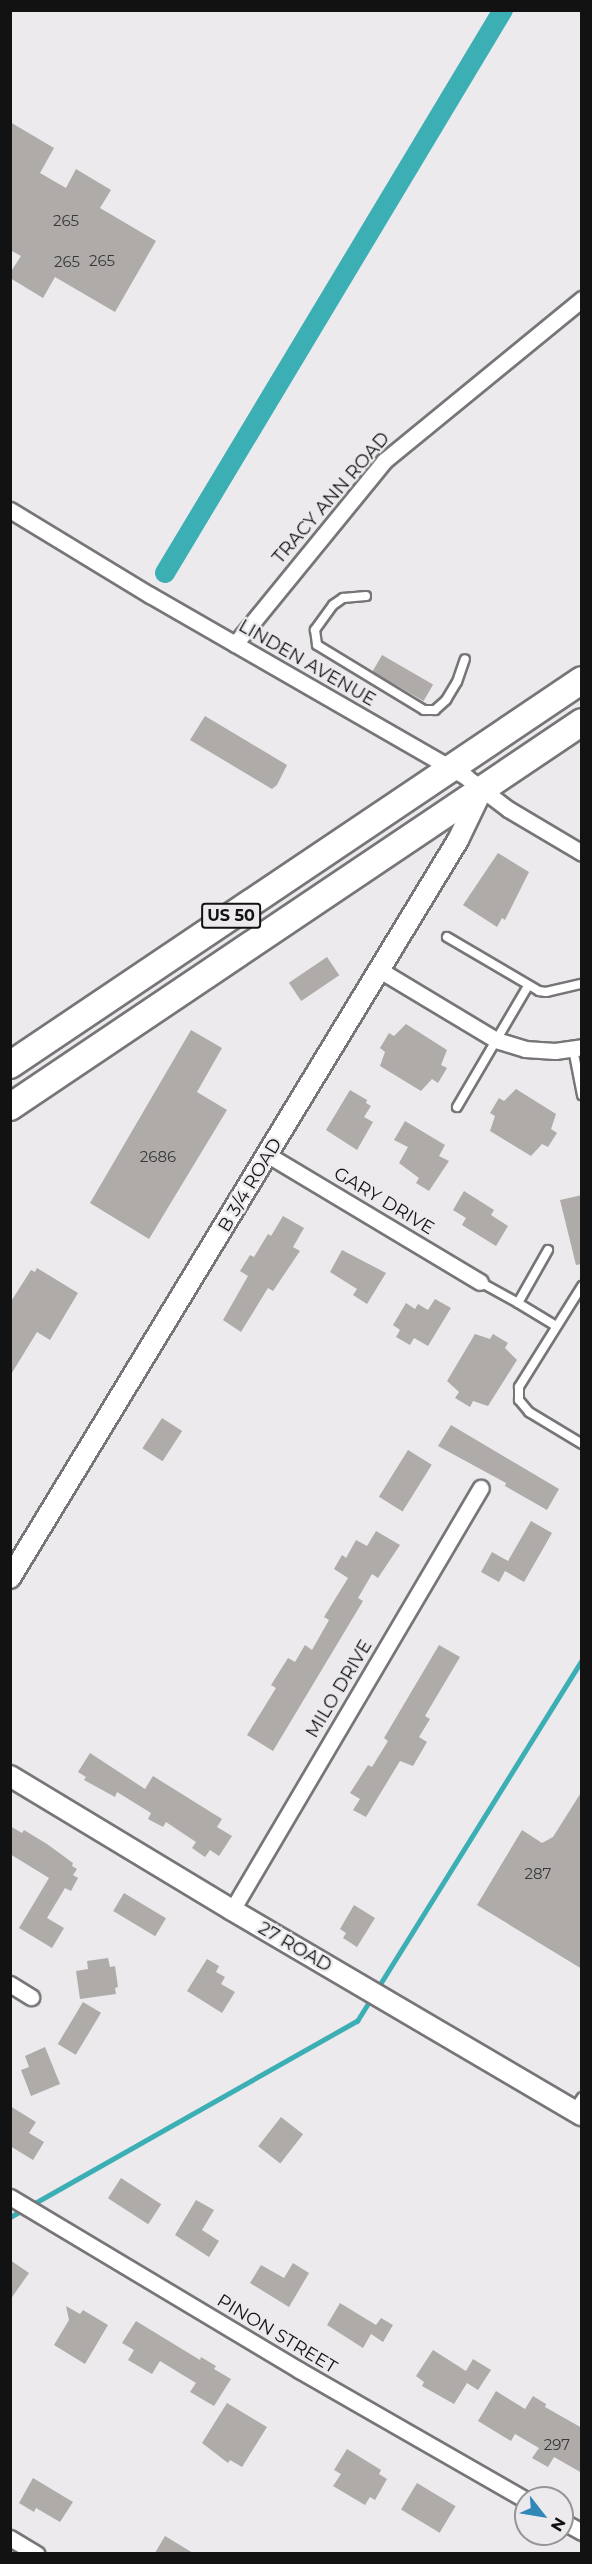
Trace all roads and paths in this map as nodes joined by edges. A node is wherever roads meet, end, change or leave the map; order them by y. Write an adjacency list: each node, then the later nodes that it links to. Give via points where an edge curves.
1 (582, 299): 4 (street, TRACY ANN ROAD, via 384,461)
2 (10, 510): 4 (street, LINDEN AVENUE)
3 (366, 596): 5 (lane, via 344,597 333,605 315,630 317,645 424,710 435,711 446,700)
4 (235, 644): 8 (street, LINDEN AVENUE)
5 (465, 659)
6 (582, 680): 8 (highway, US 50)
7 (582, 722): 9 (highway, US 50)
8 (451, 768): 9 (street, LINDEN AVENUE); 17 (highway, US 50)
9 (483, 788): 10 (street, LINDEN AVENUE, via 508,809); 12 (street, B 3/4 ROAD, via 458,840); 19 (highway, US 50)
10 (582, 853)
11 (447, 937): 14 (lane)
12 (378, 969): 15 (street); 21 (street, B 3/4 ROAD)
13 (582, 984): 14 (lane, via 546,992)
14 (528, 986): 15 (lane)
15 (496, 1040): 16 (street, via 525,1049 555,1052); 20 (lane)
16 (577, 1048): 18 (lane)
17 (10, 1065)
18 (582, 1095)
19 (10, 1107)
20 (457, 1107)
21 (268, 1155): 23 (street, GARY DRIVE); 29 (street, B 3/4 ROAD)
22 (548, 1250): 25 (lane)
23 (480, 1282): 25 (lane)
24 (582, 1286): 26 (lane)
25 (518, 1303): 26 (lane)
26 (556, 1326): 27 (lane, via 519,1387 519,1400 529,1412)
27 (582, 1443)
28 (481, 1488): 31 (street, MILO DRIVE)
29 (10, 1578)
30 (10, 1776): 31 (street, 27 ROAD)
31 (231, 1910): 34 (street, 27 ROAD)
32 (10, 1984): 33 (street)
33 (31, 1997)
34 (579, 2107)
35 (10, 2198): 36 (street, PINON STREET)
36 (514, 2493)
37 (10, 2538): 38 (street)
38 (37, 2553)

